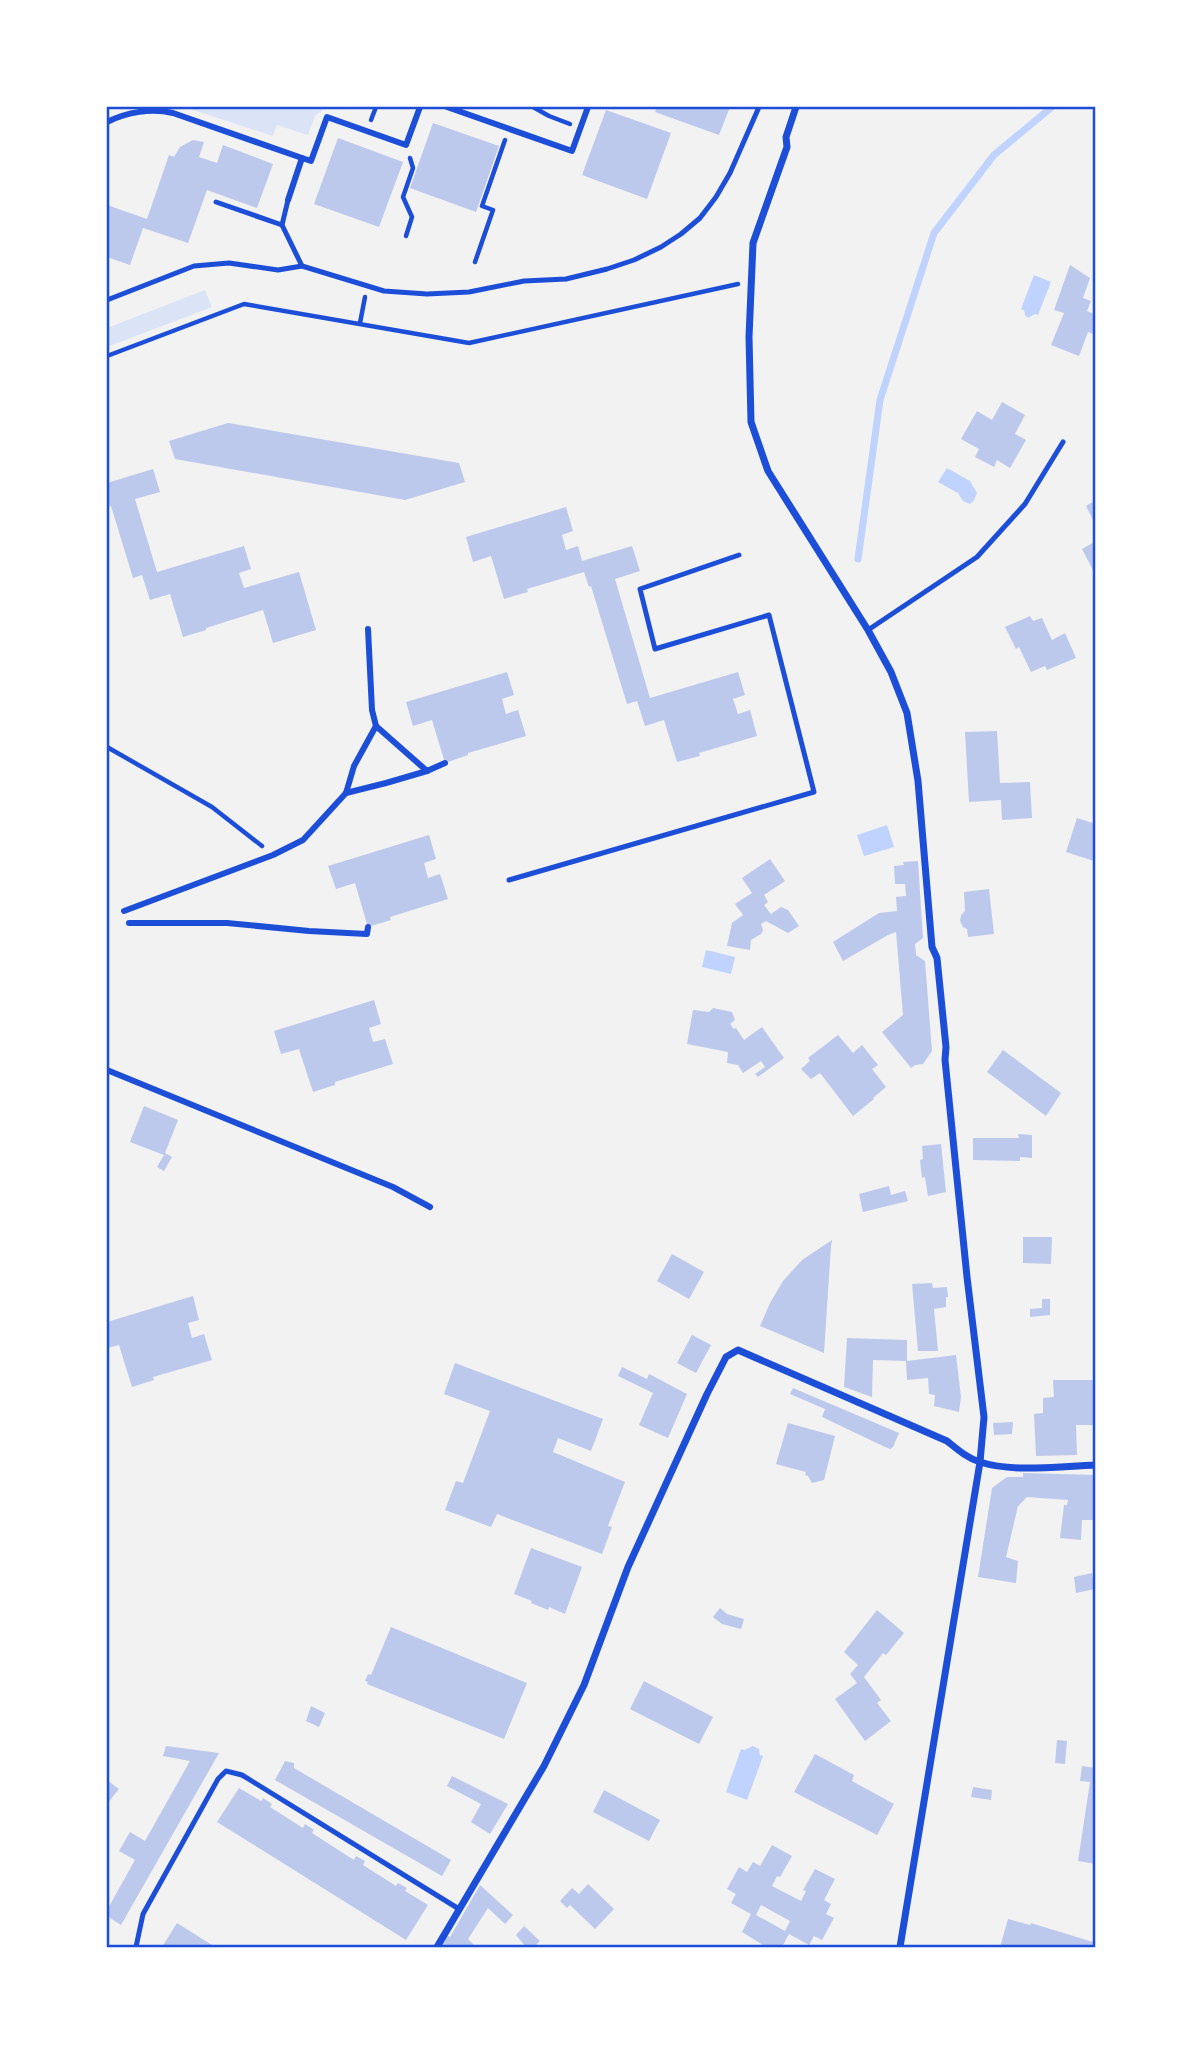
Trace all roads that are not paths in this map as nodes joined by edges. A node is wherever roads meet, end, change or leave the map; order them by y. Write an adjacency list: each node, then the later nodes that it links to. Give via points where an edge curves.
1 (419, 107): 7 (street, via 406,145 327,117 311,161)
2 (447, 107): 3 (street, via 572,151)
3 (588, 107)
4 (759, 107): 11 (lane, via 730,173 700,218 634,260 566,279 426,294 384,291)
5 (796, 107): 16 (street, via 753,243 751,422 768,471)
6 (107, 122): 7 (street, via 159,110)
7 (303, 158): 8 (street)
8 (288, 200): 10 (lane)
9 (216, 202): 10 (lane)
10 (282, 225): 11 (lane)
11 (302, 266): 12 (lane, via 278,270 229,263 194,266)
12 (107, 300)
13 (1063, 442): 16 (lane, via 1025,504 977,557)
14 (739, 555): 21 (lane, via 640,589 655,649 769,615 814,792)
15 (368, 629): 17 (street)
16 (869, 630): 27 (street, via 907,713 918,781 984,1417)
17 (376, 726): 19 (street); 20 (street, via 354,766)
18 (445, 762): 19 (street)
19 (427, 771): 20 (street)
20 (346, 793): 22 (street, via 303,840)
21 (509, 880)
22 (124, 911)
23 (129, 923): 24 (street, via 227,923 367,934)
24 (368, 927)
25 (107, 1070): 26 (street, via 393,1186)
26 (430, 1206)
27 (980, 1462): 28 (street, via 1008,1467); 29 (street, via 947,1441 738,1350 726,1357 628,1567 584,1685 544,1766); 32 (street)
28 (1096, 1465)
29 (459, 1909): 30 (lane, via 242,1775 226,1771 143,1914); 31 (street)
30 (136, 1947)
31 (437, 1947)
32 (900, 1947)

